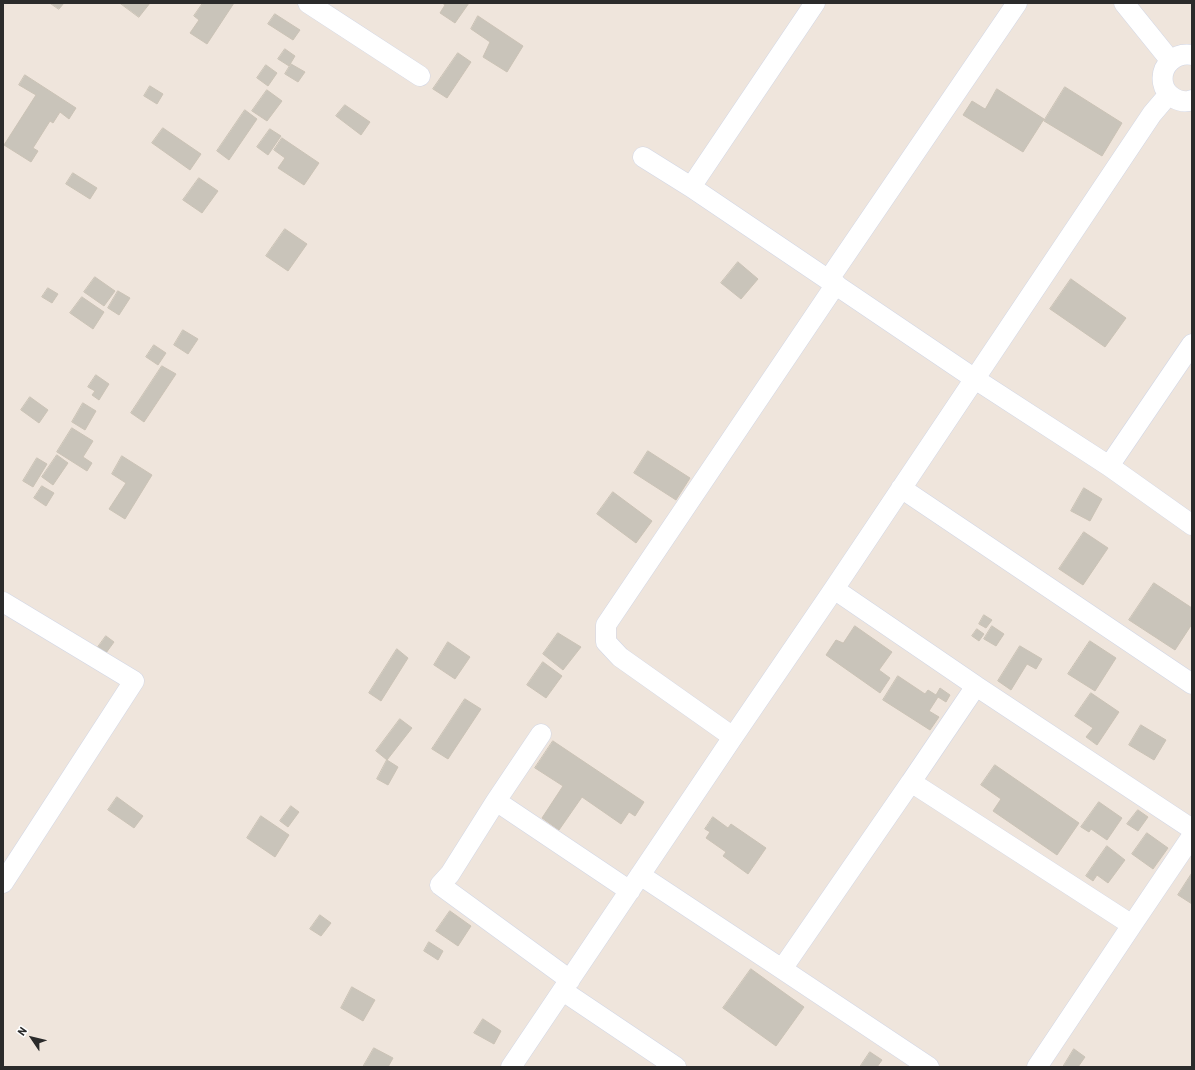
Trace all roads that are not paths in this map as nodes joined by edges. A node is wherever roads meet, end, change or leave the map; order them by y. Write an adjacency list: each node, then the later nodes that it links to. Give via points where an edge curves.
1 (308, 3): 7 (street)
2 (815, 3): 11 (street)
3 (1017, 3): 12 (street)
4 (1124, 3): 6 (street)
5 (1192, 55): 6 (street, via 1186,54)
6 (1170, 60): 8 (street, via 1163,77)
7 (420, 76)
8 (1169, 94): 9 (street, via 1178,100); 14 (street, via 1152,114)
9 (1192, 100)
10 (643, 157): 11 (street)
11 (692, 187): 12 (street)
12 (832, 281): 14 (street); 23 (street, via 606,625 606,642 620,658)
13 (1192, 344): 15 (street)
14 (975, 378): 15 (street); 16 (street)
15 (1109, 466): 17 (street)
16 (901, 488): 18 (street); 20 (street)
17 (1192, 525)
18 (834, 589): 21 (street); 23 (street)
19 (3, 602): 28 (street, via 134,680)
20 (1192, 684)
21 (976, 686): 24 (street); 26 (street)
22 (541, 734): 25 (street)
23 (733, 737): 29 (street)
24 (911, 782): 30 (street); 31 (street)
25 (496, 801): 29 (street); 32 (street, via 450,874 440,885)
26 (1192, 829)
27 (1192, 836): 30 (street)
28 (3, 883)
29 (635, 883): 31 (street); 32 (street)
30 (1132, 926): 36 (street)
31 (782, 969): 35 (street)
32 (567, 986): 33 (street); 34 (street)
33 (511, 1067)
34 (676, 1067)
35 (929, 1067)
36 (1037, 1067)

